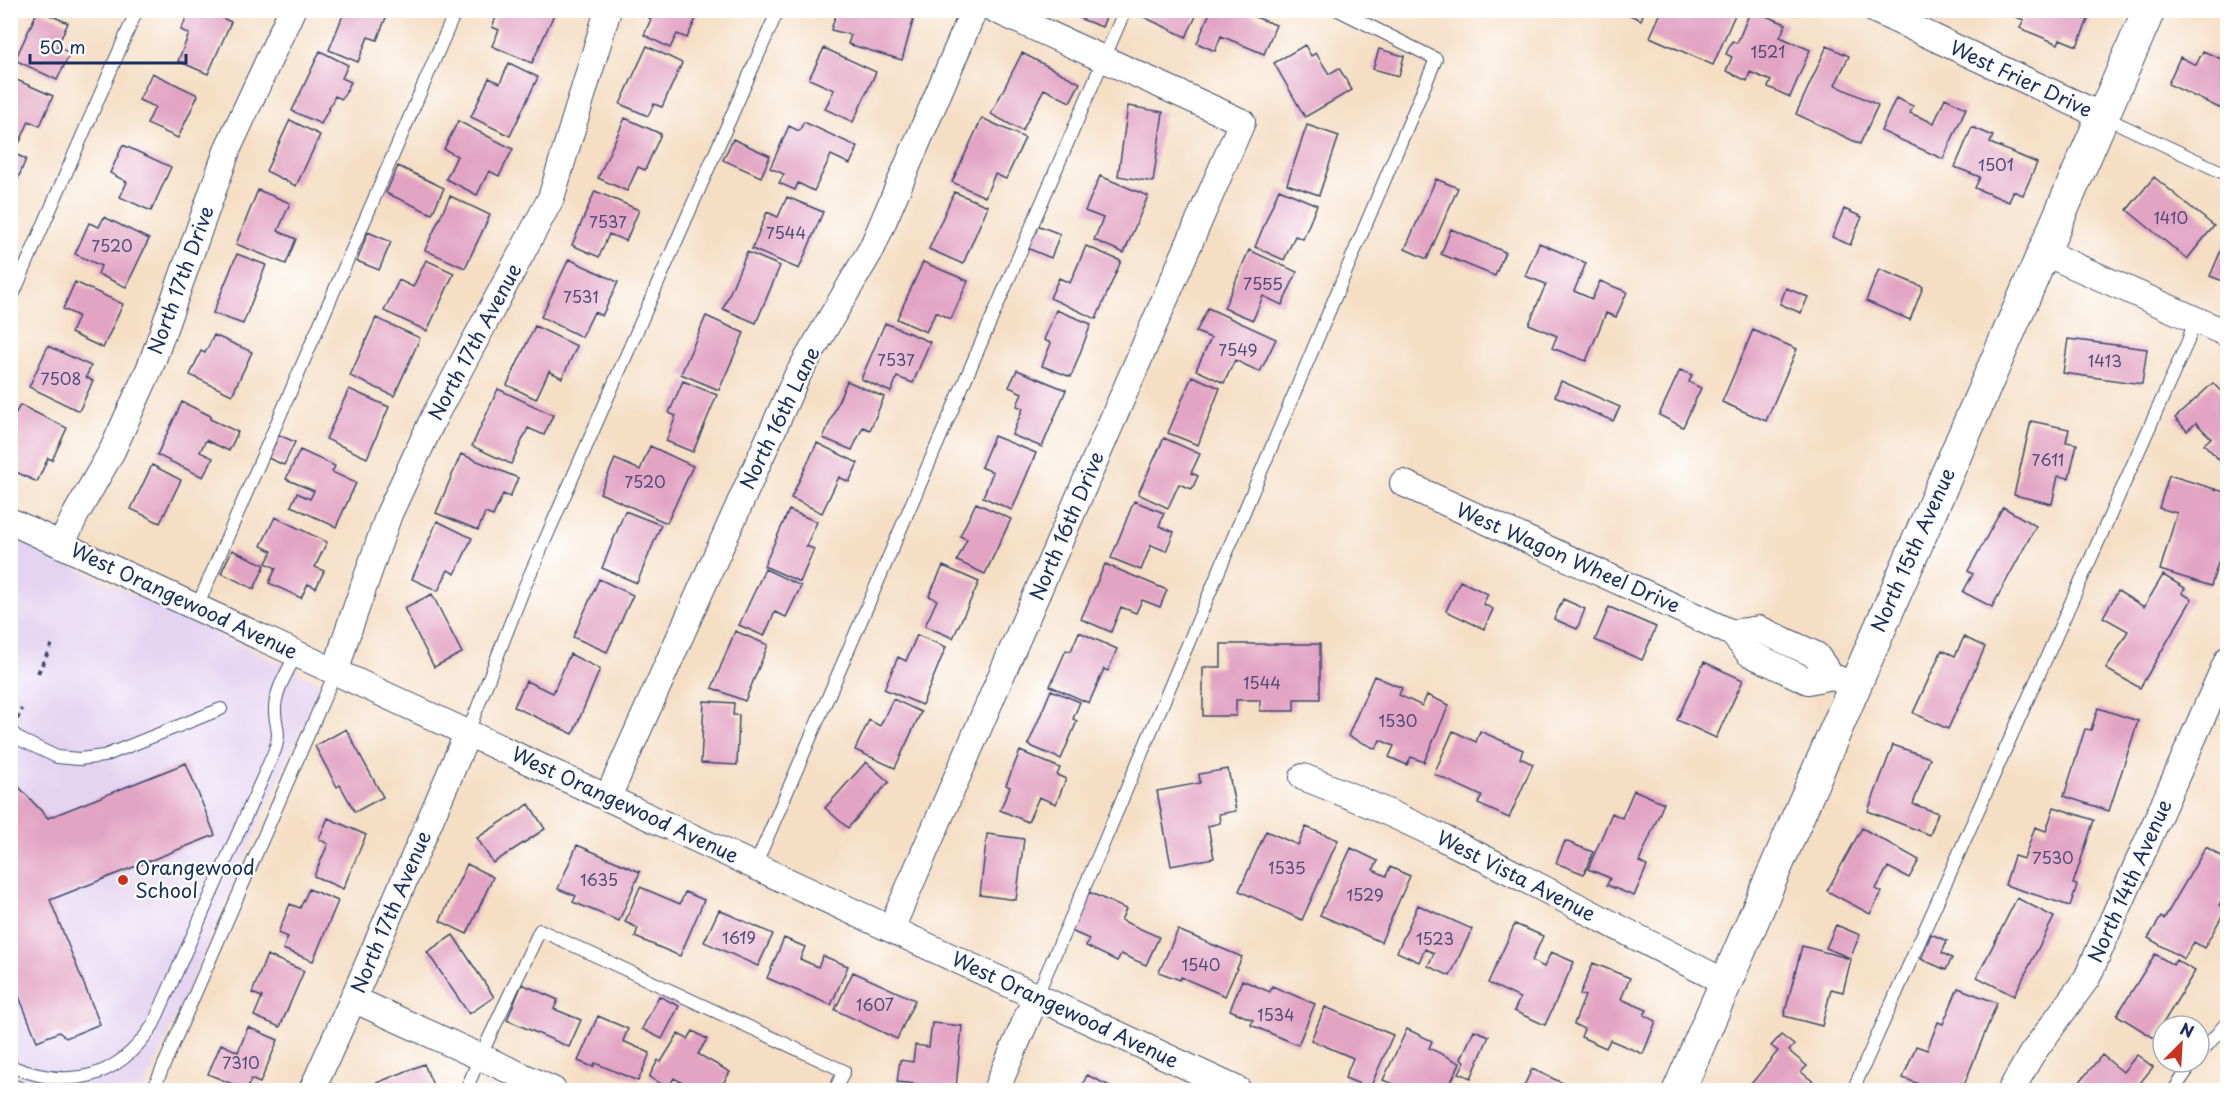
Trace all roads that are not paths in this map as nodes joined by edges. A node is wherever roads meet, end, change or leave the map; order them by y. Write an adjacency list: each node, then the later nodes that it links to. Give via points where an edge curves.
1 (137, 10): 16 (lane)
2 (292, 10): 21 (street, North 17th Drive, via 228,148 151,365 112,451)
3 (456, 10): 22 (lane)
4 (608, 10): 28 (street, North 17th Avenue, via 550,198 434,417 390,514)
5 (778, 10): 32 (lane, via 524,588)
6 (974, 10): 34 (street, North 16th Lane, via 872,248 796,376)
7 (996, 10): 12 (street)
8 (1125, 10): 12 (lane)
9 (1338, 10): 38 (lane, via 1436,58)
10 (1875, 10): 13 (street, West Frier Drive)
11 (2149, 10): 13 (street, North 15th Avenue)
12 (1105, 60): 35 (lane); 36 (street, North 16th Drive, via 1242,122)
13 (2102, 116): 14 (lane); 15 (street, North 15th Avenue)
14 (2228, 175)
15 (2043, 252): 17 (street); 29 (street, North 15th Avenue)
16 (10, 302)
17 (2195, 320): 18 (street); 55 (lane)
18 (2228, 334)
19 (1403, 483): 23 (street, West Wagon Wheel Drive)
20 (10, 521): 21 (street, West Orangewood Avenue)
21 (61, 545): 22 (street, West Orangewood Avenue)
22 (197, 607): 25 (street, West Orangewood Avenue)
23 (1732, 633): 24 (street, via 1759,628); 27 (street, West Wagon Wheel Drive, via 1749,653)
24 (1782, 639): 27 (street); 29 (street, via 1816,656)
25 (297, 653): 28 (street, West Orangewood Avenue); 43 (lane, via 277,694 279,735 275,750 142,1043 102,1073 82,1078 35,1075)
26 (2228, 659): 56 (street, North 14th Avenue, via 2087,978 2031,1055)
27 (1771, 664): 29 (street, West Wagon Wheel Drive, via 1808,681)
28 (336, 671): 32 (street, West Orangewood Avenue); 47 (lane)
29 (1842, 681): 37 (street, North 15th Avenue)
30 (221, 709): 31 (lane, via 104,756 80,759 57,757 21,740)
31 (14, 725)
32 (468, 732): 34 (street, West Orangewood Avenue); 39 (street, North 17th Avenue)
33 (1303, 777): 37 (street, West Vista Avenue, via 1469,851)
34 (608, 797): 35 (street, West Orangewood Avenue)
35 (755, 866): 36 (street, West Orangewood Avenue)
36 (891, 929): 38 (street, West Orangewood Avenue)
37 (1725, 982): 54 (street, North 15th Avenue)
38 (1036, 997): 52 (street); 53 (street, West Orangewood Avenue)
39 (353, 999): 42 (street); 48 (street, North 17th Avenue)
40 (2228, 1021): 41 (lane)
41 (2211, 1041)
42 (480, 1057): 49 (lane); 50 (street); 51 (lane, via 540,930 844,1071)
43 (10, 1066)
44 (2185, 1074): 57 (lane)
45 (10, 1084): 46 (lane)
46 (25, 1090)
47 (153, 1090)
48 (312, 1090)
49 (466, 1090)
50 (553, 1090)
51 (835, 1090)
52 (996, 1090)
53 (1238, 1090)
54 (1679, 1090)
55 (1853, 1090)
56 (2011, 1090)
57 (2174, 1090)

